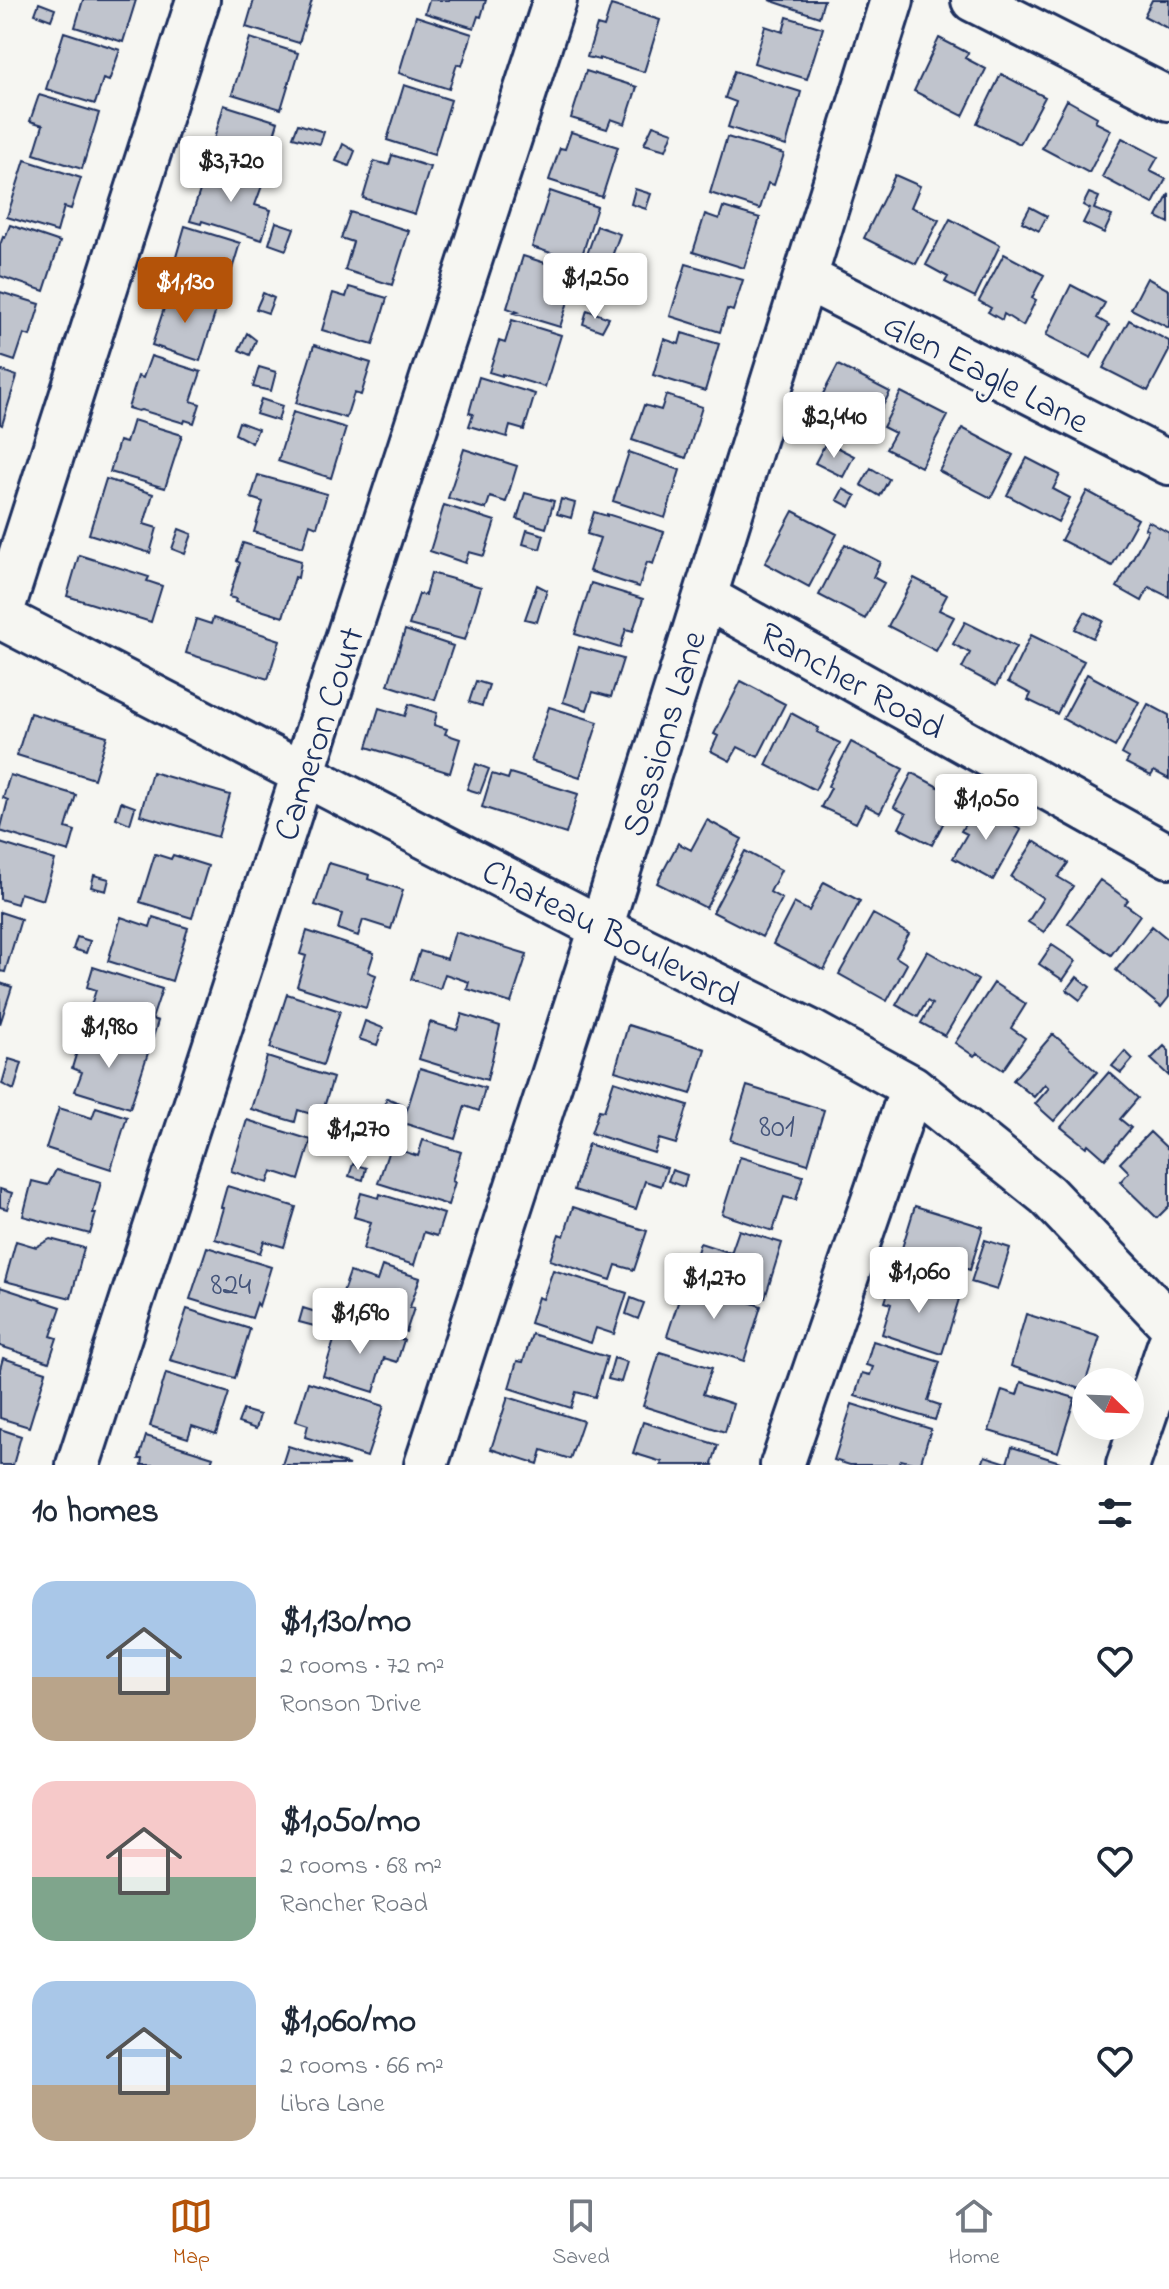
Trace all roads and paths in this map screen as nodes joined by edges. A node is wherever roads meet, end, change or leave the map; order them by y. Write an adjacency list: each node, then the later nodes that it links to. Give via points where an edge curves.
1 (198, 0): 9 (street)
2 (555, 0): 10 (street, Cameron Court)
3 (892, 0): 6 (street, Sessions Lane)
4 (973, 0): 5 (street)
5 (1169, 99)
6 (806, 278): 7 (street, Glen Eagle Lane); 8 (street, Sessions Lane)
7 (1169, 463)
8 (705, 597): 11 (street, Rancher Road); 12 (street, Sessions Lane)
9 (0, 618): 10 (street, Chateau Boulevard)
10 (304, 774): 12 (street, Chateau Boulevard); 16 (street, Cameron Court)
11 (1169, 856)
12 (601, 928): 13 (street, Chateau Boulevard); 17 (street, Sessions Lane)
13 (912, 1087): 14 (street, Chateau Boulevard, via 1047,1195); 18 (street)
14 (1169, 1323)
15 (1169, 1345): 19 (street)
16 (78, 1465)
17 (426, 1465)
18 (782, 1465)
19 (1128, 1465)

